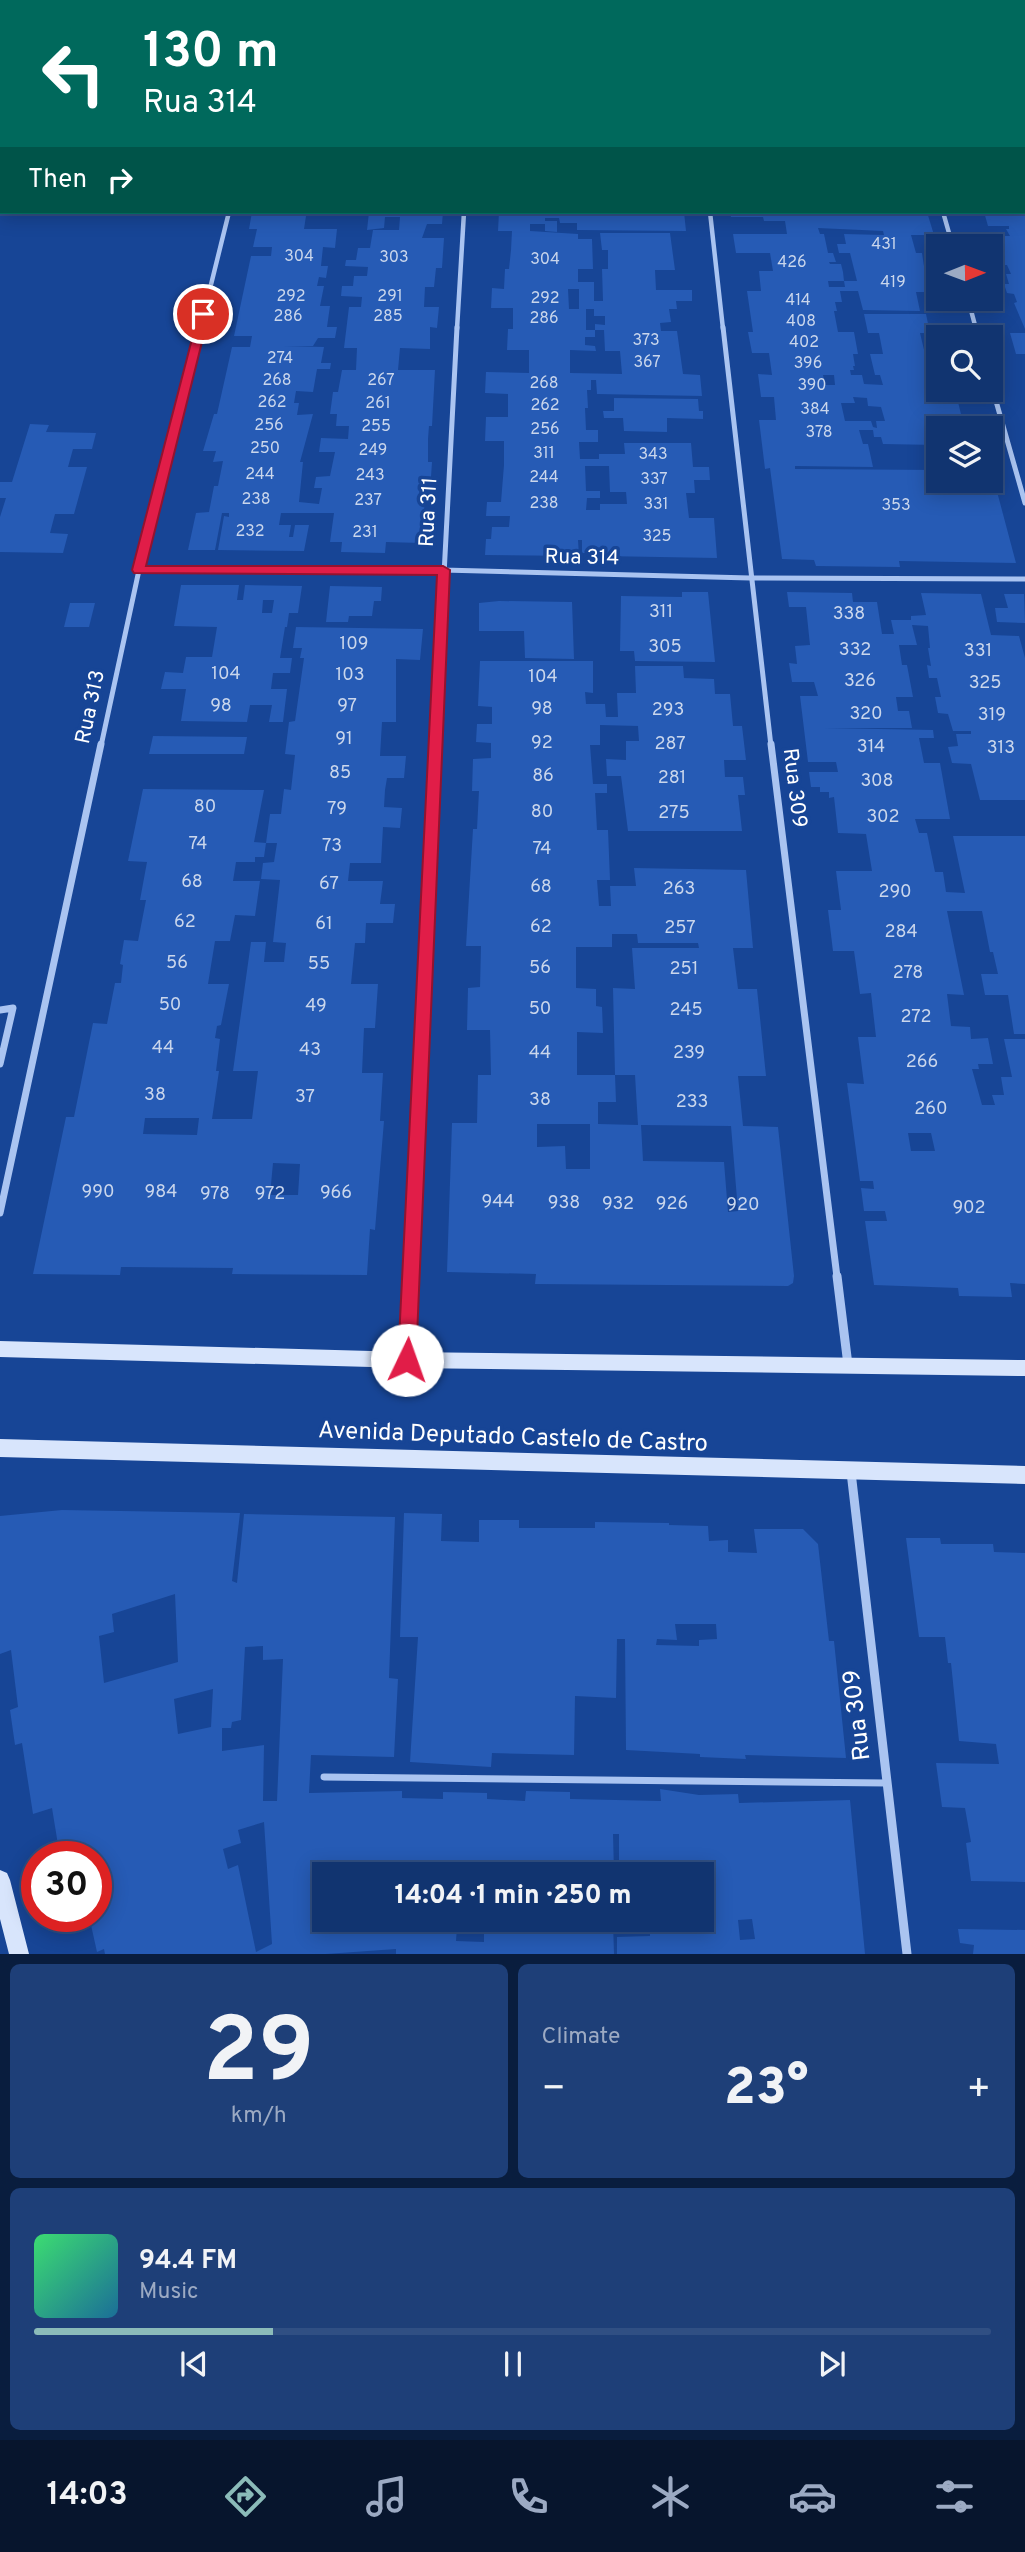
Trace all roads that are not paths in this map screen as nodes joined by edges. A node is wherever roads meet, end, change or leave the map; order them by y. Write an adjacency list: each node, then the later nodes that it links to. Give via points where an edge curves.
1 (228, 214): 8 (street, Rua 313)
2 (464, 214): 9 (street, Rua 311)
3 (710, 214): 10 (street, Rua 309)
4 (944, 214): 5 (street)
5 (949, 234)
6 (996, 402): 7 (street)
7 (1025, 503)
8 (139, 570): 9 (street, Rua 314); 14 (street, Rua 313)
9 (443, 570): 10 (street, Rua 314); 16 (street, Rua 311)
10 (750, 578): 11 (street, Rua 314); 17 (street, Rua 309)
11 (1025, 579)
12 (0, 1010): 13 (street, via 13,1008)
13 (0, 1064)
14 (0, 1213)
15 (0, 1349): 16 (main road)
16 (407, 1360): 17 (main road)
17 (849, 1367): 18 (main road)
18 (1025, 1368)
19 (0, 1448): 20 (main road, Avenida Deputado Castelo de Castro)
20 (850, 1472): 21 (main road, Avenida Deputado Castelo de Castro); 23 (street, Rua 309)
21 (1025, 1475)
22 (324, 1777): 23 (lane)
23 (887, 1783): 26 (street, Rua 309)
24 (0, 1880): 25 (main road)
25 (19, 1954)
26 (907, 1954)

